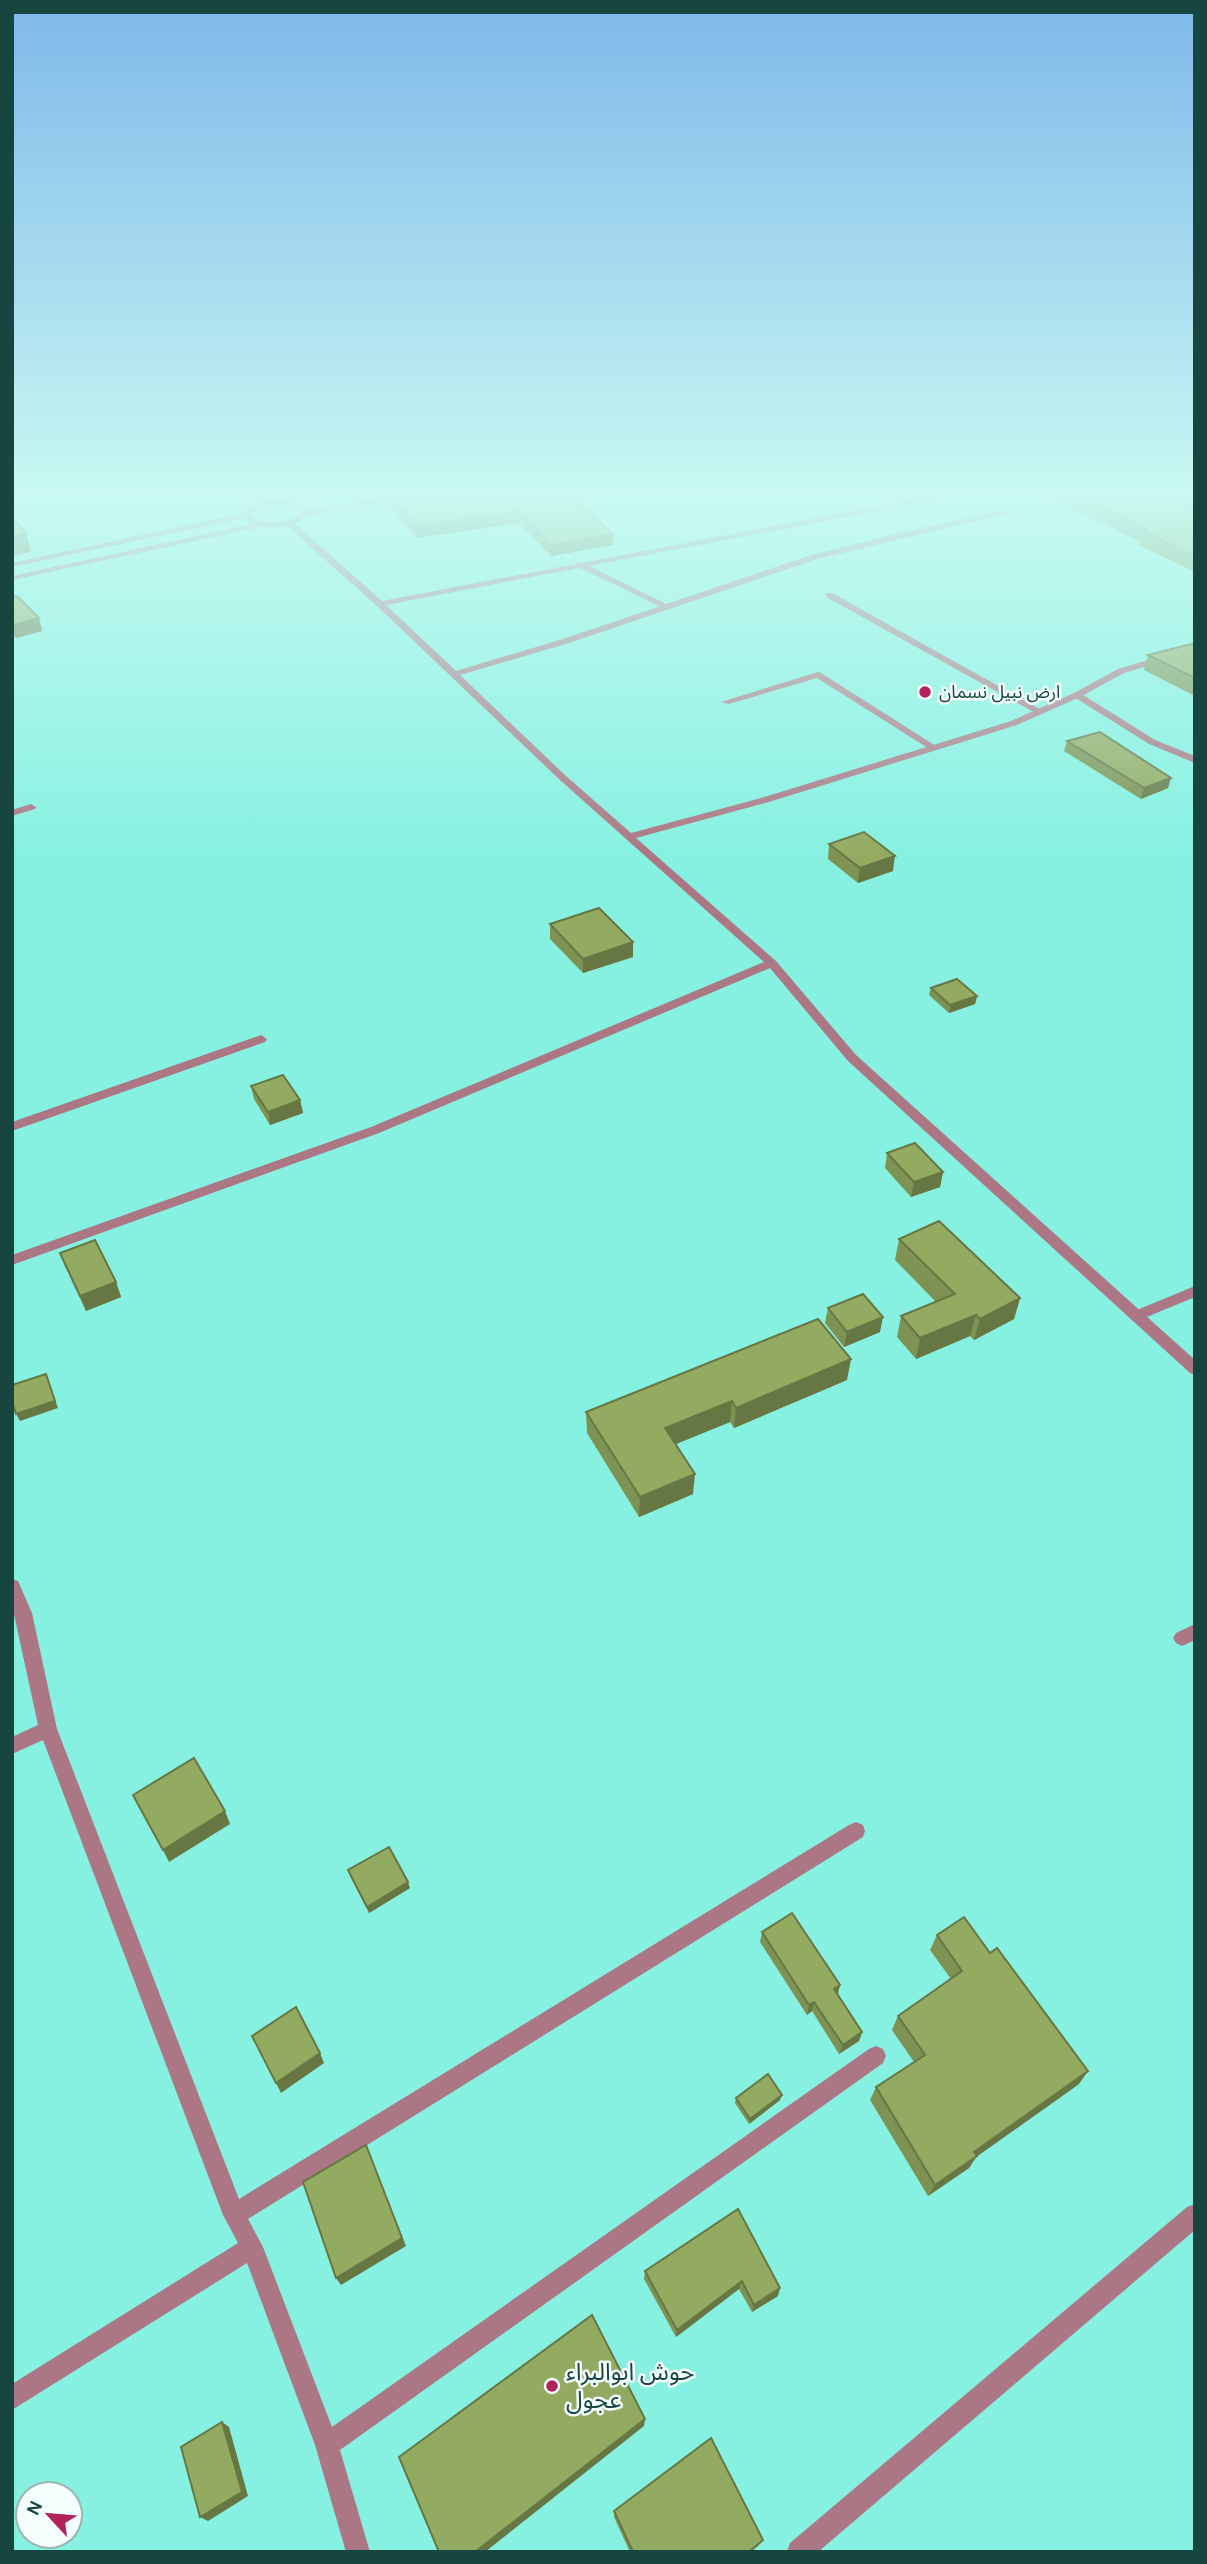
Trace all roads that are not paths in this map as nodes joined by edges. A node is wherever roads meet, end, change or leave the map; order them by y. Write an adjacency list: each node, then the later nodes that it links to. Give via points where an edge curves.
1 (391, 615): 5 (street)
2 (641, 615): 5 (street)
3 (864, 615): 8 (street)
4 (1195, 649): 6 (street, via 1121,671)
5 (455, 674): 13 (street)
6 (1077, 695): 8 (street); 10 (street, via 1152,742)
7 (726, 702): 9 (street, via 818,675)
8 (1040, 712): 9 (street)
9 (934, 748): 13 (street)
10 (1195, 760)
11 (32, 807): 12 (street)
12 (12, 813)
13 (631, 836): 14 (street)
14 (772, 963): 17 (street, via 375,1130); 19 (street, via 852,1058)
15 (261, 1038): 16 (street)
16 (12, 1127)
17 (12, 1260)
18 (1195, 1291): 19 (street)
19 (1137, 1316): 20 (street)
20 (1195, 1369)
21 (12, 1586): 22 (street, via 24,1613)
22 (48, 1728): 23 (street); 26 (street)
23 (12, 1746)
24 (856, 1831): 26 (street)
25 (876, 2056): 30 (street)
26 (234, 2215): 28 (street)
27 (1195, 2216): 32 (street)
28 (252, 2247): 29 (street); 30 (street)
29 (12, 2398)
30 (327, 2445): 31 (street)
31 (358, 2552)
32 (799, 2552)

